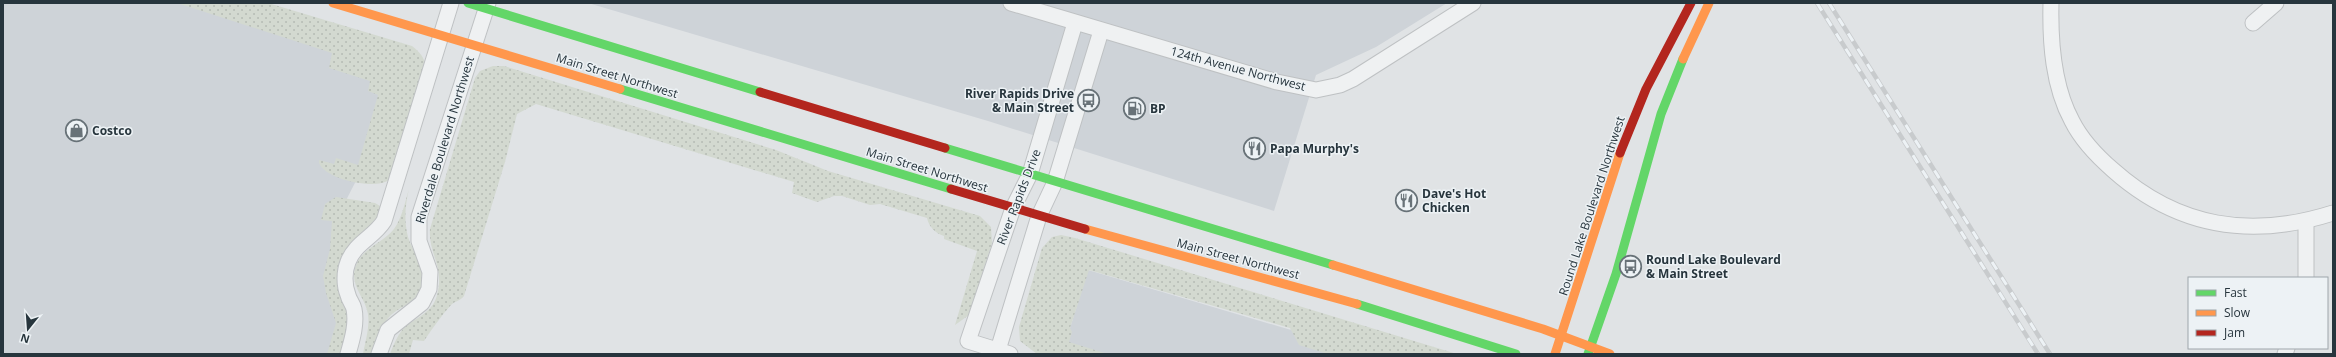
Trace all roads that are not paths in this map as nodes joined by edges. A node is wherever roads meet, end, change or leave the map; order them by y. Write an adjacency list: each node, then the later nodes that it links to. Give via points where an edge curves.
1 (333, 3): 14 (main road, Main Street Northwest)
2 (451, 3): 14 (street)
3 (468, 3): 10 (main road, Main Street Northwest)
4 (1011, 3): 11 (street)
5 (1473, 3): 13 (street, 124th Avenue Northwest, via 1353,79 1316,90 1294,87)
6 (1691, 3): 25 (main road, Round Lake Boulevard Northwest, via 1630,125)
7 (1709, 3): 26 (main road, via 1673,80 1661,114 1616,274)
8 (2051, 3): 21 (street, via 2055,73 2072,122 2100,159 2125,181 2145,196 2168,208 2222,225 2248,228)
9 (2276, 3): 12 (street)
10 (487, 5): 15 (street, Riverdale Boulevard Northwest); 16 (main road, Main Street Northwest)
11 (1075, 23): 13 (street, 124th Avenue Northwest); 16 (street, River Rapids Drive)
12 (2253, 23)
13 (1101, 31): 17 (street, River Rapids Drive)
14 (442, 36): 15 (main road, Main Street Northwest); 28 (street, via 384,221 380,228 356,248 348,262 344,279 354,308 355,322)
15 (474, 45): 18 (main road, Main Street Northwest); 29 (street, Riverdale Boulevard Northwest, via 419,217 419,241 430,272 429,289 422,303 388,330)
16 (1030, 174): 17 (main road, Main Street Northwest); 18 (street, River Rapids Drive)
17 (1056, 182): 20 (street, River Rapids Drive); 25 (main road, Main Street Northwest)
18 (1014, 208): 20 (main road, Main Street Northwest); 27 (street, River Rapids Drive, via 968,341)
19 (2333, 213): 21 (street)
20 (1040, 216): 23 (main road, Main Street Northwest); 27 (street, River Rapids Drive)
21 (2306, 222): 22 (street)
22 (2306, 277)
23 (1339, 299): 24 (main road); 30 (main road, Main Street Northwest)
24 (1352, 313)
25 (1561, 334): 26 (main road, Main Street Northwest); 31 (main road, Round Lake Boulevard Northwest)
26 (1589, 351): 32 (main road, Main Street Northwest)
27 (1004, 352)
28 (348, 354)
29 (379, 354)
30 (1516, 354)
31 (1555, 354)
32 (1610, 354)

